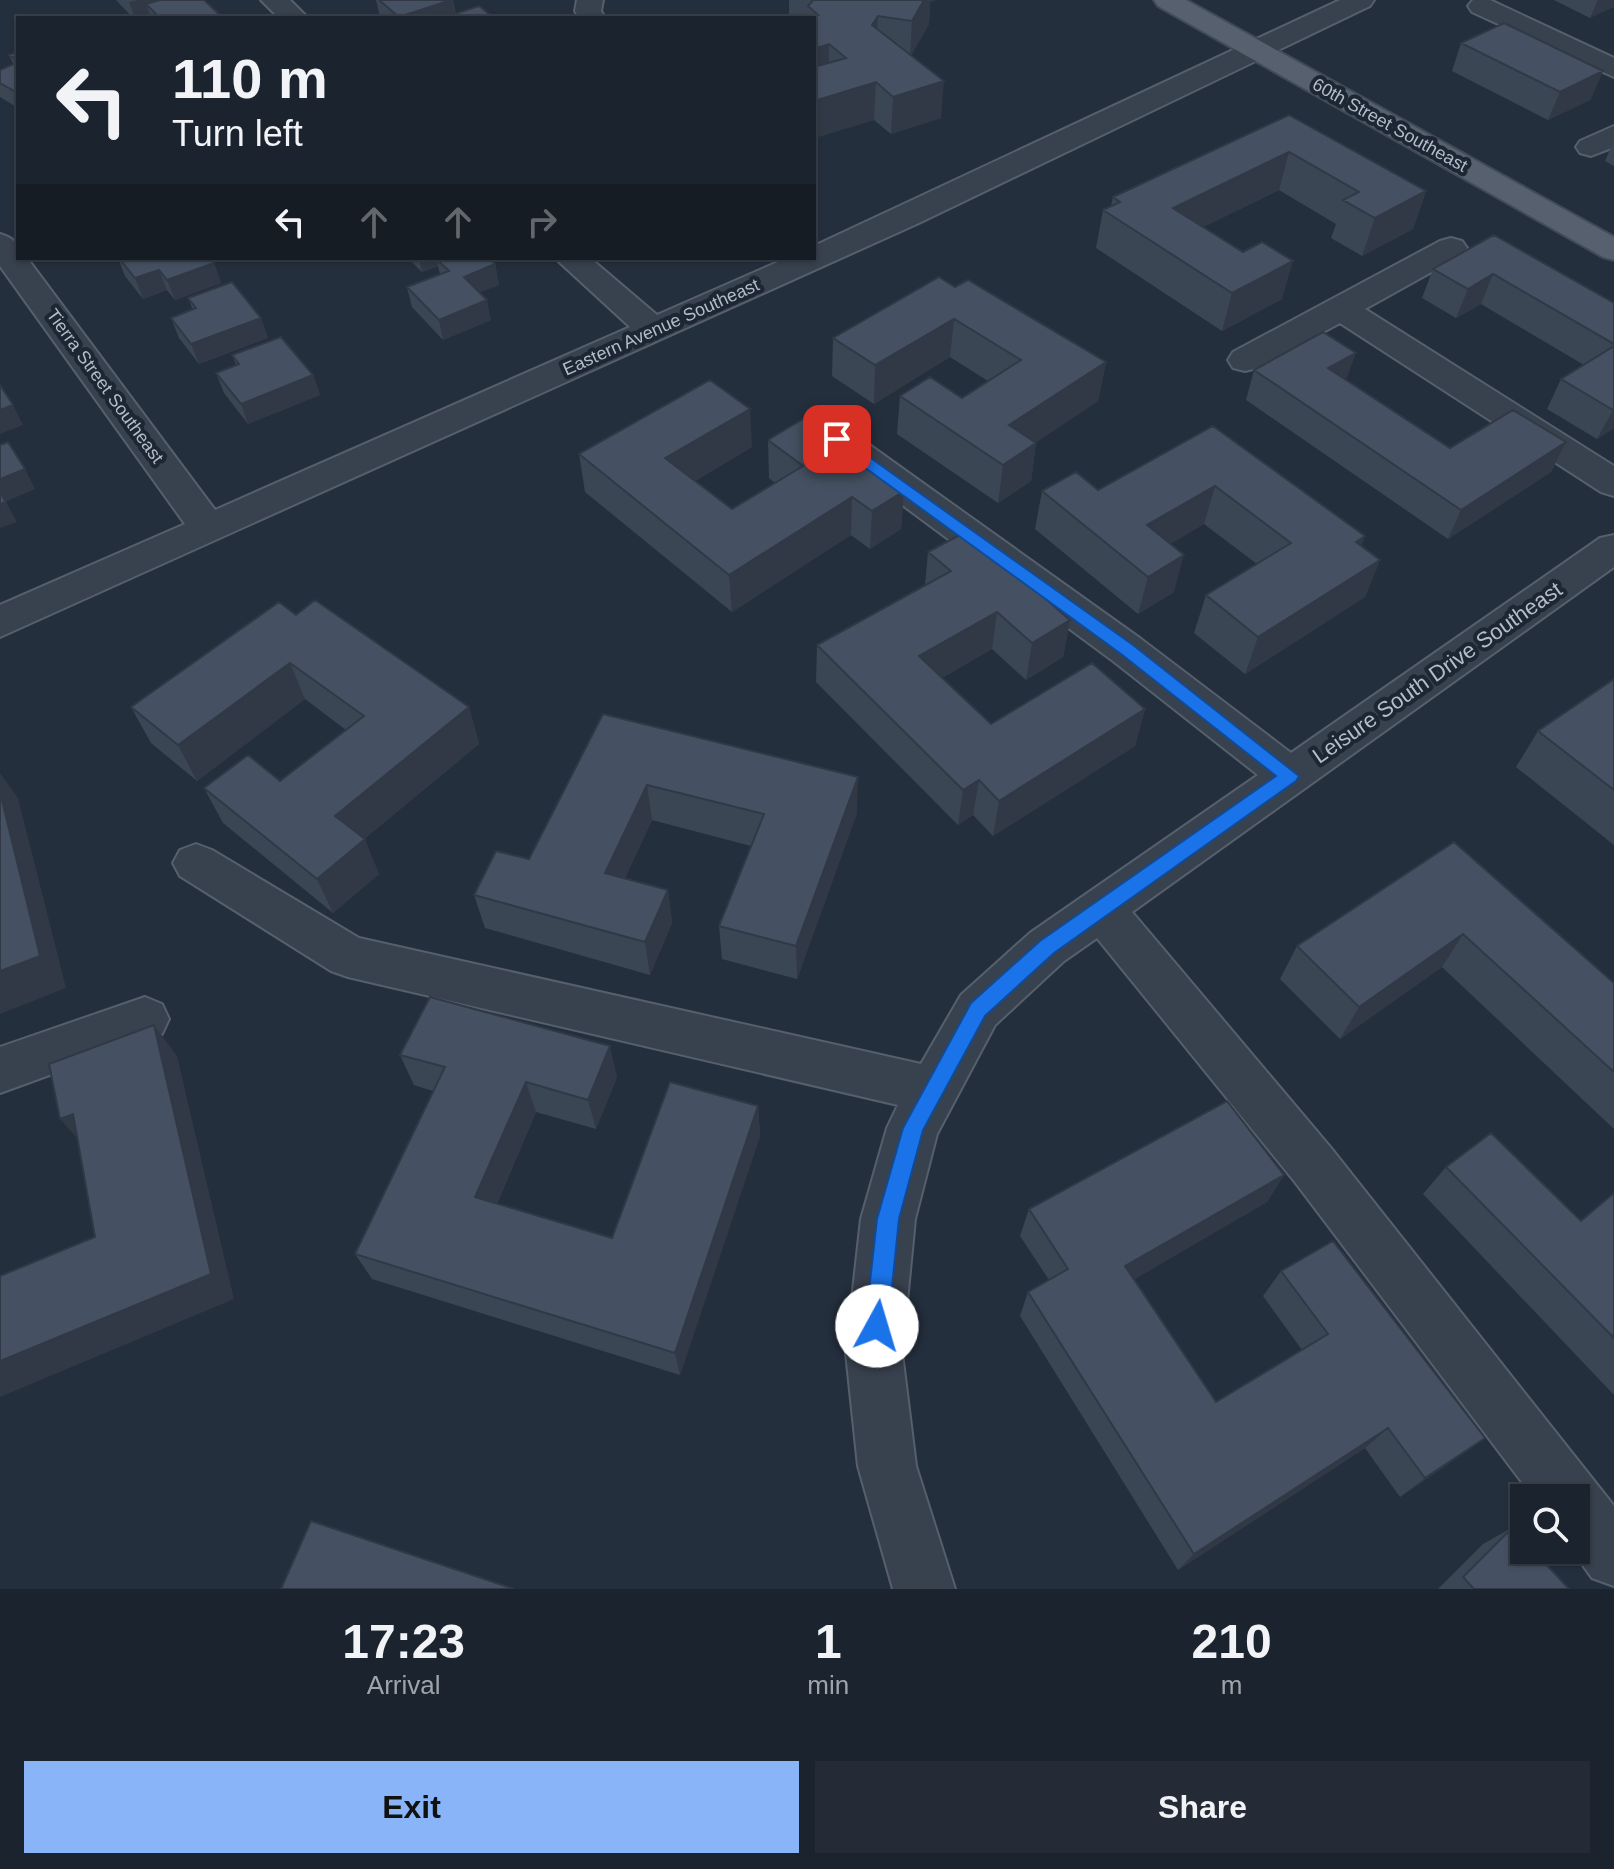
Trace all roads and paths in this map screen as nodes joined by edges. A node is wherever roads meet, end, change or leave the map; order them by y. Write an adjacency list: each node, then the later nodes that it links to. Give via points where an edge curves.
1 (274, 0): 5 (street)
2 (1167, 0): 6 (main road, 60th Street Southeast)
3 (1361, 0): 6 (street, Eastern Avenue Southeast)
4 (1481, 6): 7 (street)
5 (293, 16)
6 (1256, 50): 10 (main road, 60th Street Southeast); 11 (street, Eastern Avenue Southeast)
7 (1608, 61)
8 (0, 244): 19 (street, Tierra Street Southeast)
9 (1451, 248): 14 (street)
10 (1614, 250)
11 (816, 258)
12 (573, 260): 15 (street)
13 (811, 260): 15 (street, Eastern Avenue Southeast)
14 (1341, 309): 16 (street); 18 (street)
15 (655, 331): 19 (street, Eastern Avenue Southeast)
16 (1245, 360)
17 (837, 439): 22 (street)
18 (1614, 483)
19 (209, 529): 21 (street, Eastern Avenue Southeast)
20 (1614, 548): 22 (street, Leisure South Drive Southeast)
21 (0, 622)
22 (1290, 776): 24 (street, Leisure South Drive Southeast)
23 (196, 863): 27 (street, via 348,956)
24 (1101, 909): 27 (street, Leisure South Drive Southeast, via 1047,947 978,1010); 28 (street, via 1360,1224)
25 (145, 1019): 26 (street)
26 (0, 1070)
27 (932, 1090): 31 (street, Leisure South Drive Southeast, via 913,1128 888,1219 874,1353 887,1466)
28 (1560, 1484)
29 (1590, 1524): 30 (street)
30 (1614, 1556)
31 (924, 1589)

